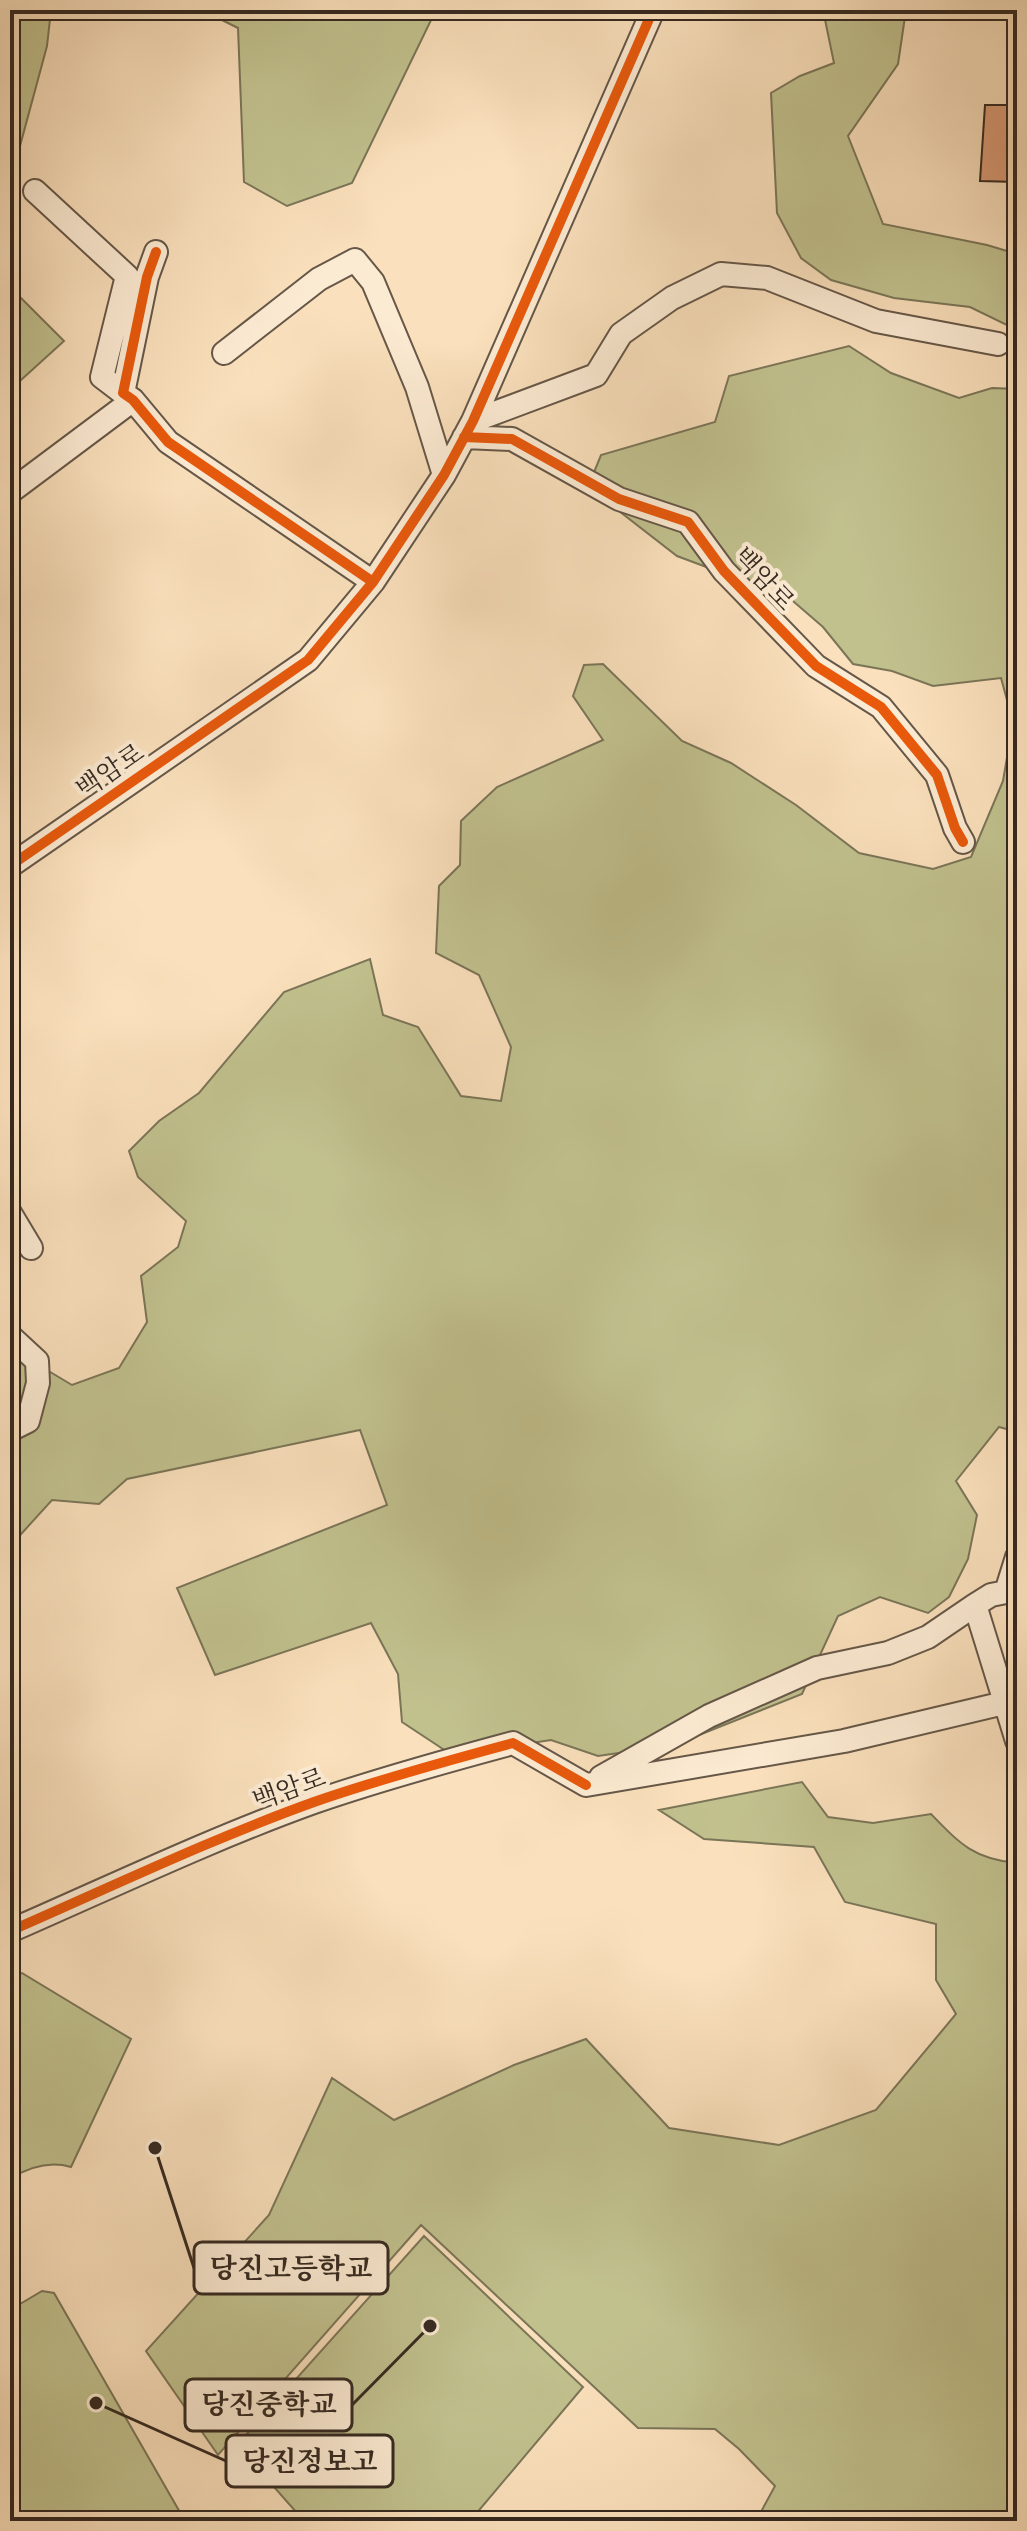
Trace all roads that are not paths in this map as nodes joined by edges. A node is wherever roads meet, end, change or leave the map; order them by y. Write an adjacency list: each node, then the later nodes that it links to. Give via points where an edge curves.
1 (653, 10): 7 (street, 백암로)
2 (35, 191): 6 (street, via 127,276 102,377)
3 (156, 252): 6 (street, via 147,277)
4 (998, 344): 7 (street, via 876,321 767,278 721,274 672,298 621,334 596,375)
5 (224, 353): 8 (street, via 319,279 355,260 373,282)
6 (128, 396): 9 (street); 10 (street, via 168,442)
7 (468, 429): 8 (street, 백암로); 11 (street, 백암로, via 512,439 619,499 688,522 724,571 816,666 881,707 937,775)
8 (444, 475): 10 (street, 백암로)
9 (10, 492)
10 (373, 582): 12 (street, 백암로, via 308,660)
11 (963, 842)
12 (10, 866)
13 (10, 1213): 14 (street)
14 (31, 1248)
15 (10, 1336): 16 (street, via 37,1361 38,1383 28,1421)
16 (10, 1430)
17 (1017, 1557): 18 (street, via 1006,1592)
18 (975, 1605): 19 (street); 21 (street, via 928,1637 888,1653 817,1668 709,1716)
19 (1013, 1704): 20 (street); 21 (street, via 844,1741)
20 (1017, 1741)
21 (586, 1785): 22 (street, 백암로, via 513,1743 314,1802)
22 (10, 1931)

